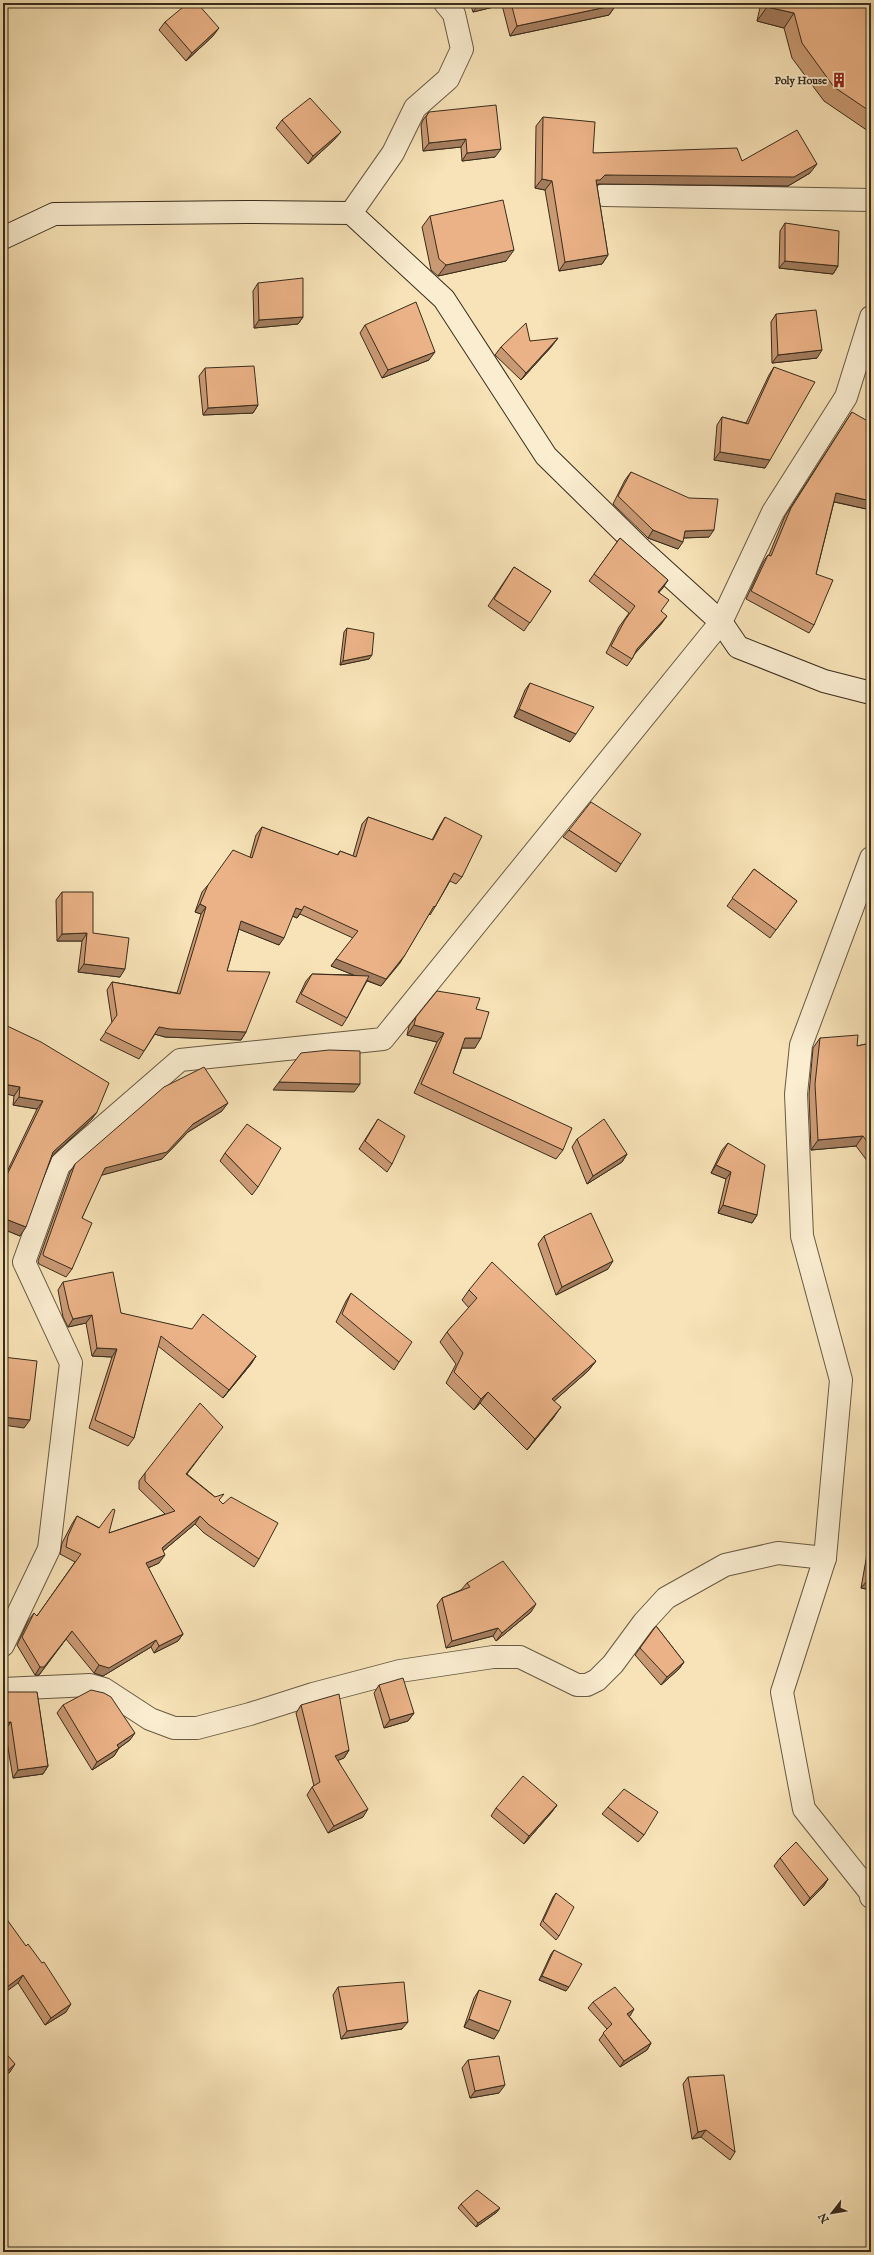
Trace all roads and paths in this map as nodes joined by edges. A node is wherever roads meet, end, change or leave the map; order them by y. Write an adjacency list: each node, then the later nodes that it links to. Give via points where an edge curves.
1 (445, 3): 4 (street, via 454,14 462,49 448,79 415,108 393,153)
2 (604, 195): 3 (street)
3 (871, 200)
4 (352, 213): 5 (street, via 54,214); 7 (street, via 444,299 546,456 645,553)
5 (3, 238)
6 (871, 317): 7 (street, via 846,397 773,512)
7 (721, 622): 8 (street, via 738,647 753,655 824,681); 11 (street, via 383,1039 180,1060 59,1165 24,1262 71,1362 49,1549)
8 (871, 693)
9 (871, 858): 10 (street, via 800,1045 796,1094 802,1236 841,1380)
10 (825, 1558): 12 (street, via 778,1553 725,1565 666,1598 644,1622 613,1664 597,1680 587,1685 577,1685 520,1657 493,1657 400,1671 197,1728 174,1728 150,1720 104,1689 90,1685); 13 (street, via 782,1692 804,1809 870,1892)
11 (3, 1645)
12 (3, 1690)
13 (871, 1897)

